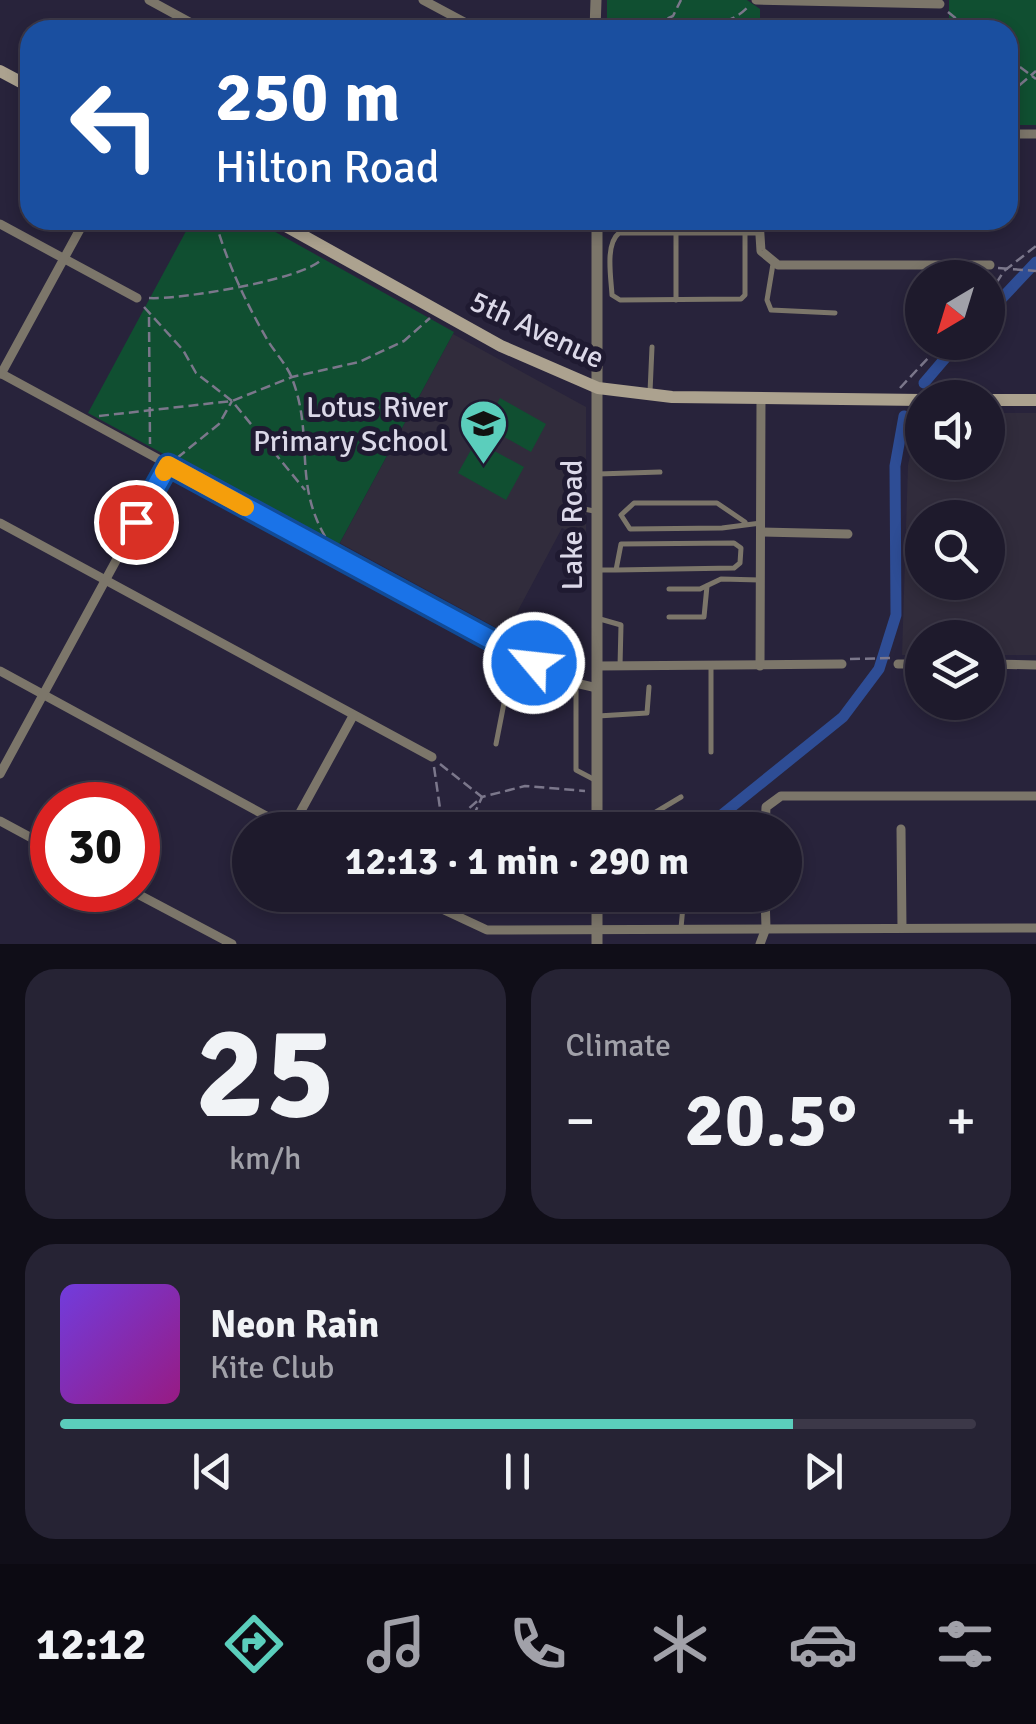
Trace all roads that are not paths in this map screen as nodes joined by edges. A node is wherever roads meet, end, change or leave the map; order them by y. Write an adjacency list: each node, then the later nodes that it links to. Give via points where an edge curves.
1 (149, 0): 5 (street)
2 (422, 0): 6 (street)
3 (756, 0): 4 (street)
4 (940, 4)
5 (186, 20)
6 (451, 20)
7 (0, 224): 15 (street)
8 (79, 230): 15 (street)
9 (294, 230): 23 (main road, 5th Avenue, via 545,368)
10 (597, 230): 23 (street, Lake Road)
11 (760, 230): 14 (street)
12 (676, 233): 13 (lane); 19 (lane); 19 (lane, via 613,236 612,292 618,300)
13 (745, 233): 14 (lane); 19 (lane, via 744,297)
14 (760, 234): 16 (street, via 761,251)
15 (64, 258): 18 (street); 22 (street)
16 (773, 264): 17 (street); 20 (lane, via 771,310)
17 (905, 265)
18 (137, 298)
19 (676, 300)
20 (835, 313)
21 (652, 347): 24 (lane)
22 (1, 373): 29 (street)
23 (598, 388): 24 (main road, 5th Avenue); 31 (street, Lake Road)
24 (650, 395): 26 (main road, 5th Avenue)
25 (905, 396): 26 (main road, 5th Avenue)
26 (761, 398): 36 (street)
27 (1005, 400): 28 (main road)
28 (1036, 400)
29 (168, 465): 40 (street); 56 (street)
30 (660, 472): 31 (lane)
31 (597, 474): 33 (street, Lake Road)
32 (574, 507): 33 (lane)
33 (597, 512): 38 (street, Lake Road)
34 (745, 522): 34 (lane, via 630,530 621,515 634,503 717,503); 36 (lane)
35 (0, 523): 40 (street)
36 (761, 527): 37 (street); 41 (street)
37 (848, 534)
38 (597, 570): 39 (lane); 45 (street, Lake Road)
39 (616, 570): 39 (lane, via 734,568 741,548 620,544)
40 (104, 580): 59 (street); 60 (street)
41 (760, 580): 42 (lane, via 720,578); 54 (street)
42 (707, 586): 43 (lane); 44 (lane, via 704,616)
43 (669, 589)
44 (669, 617)
45 (597, 619): 51 (street, Lake Road); 52 (lane, via 621,626)
46 (898, 661): 47 (street)
47 (905, 662)
48 (842, 664): 54 (street)
49 (1005, 664): 50 (street)
50 (1036, 664)
51 (597, 666): 52 (street); 58 (street, Lake Road)
52 (620, 666): 53 (street)
53 (710, 666): 54 (street); 63 (lane)
54 (760, 666)
55 (0, 671): 59 (street)
56 (572, 683): 58 (street); 62 (lane, via 505,698); 66 (lane, via 576,770)
57 (650, 687): 61 (lane, via 647,713)
58 (597, 688): 61 (street, Lake Road)
59 (42, 694): 65 (street); 69 (street)
60 (354, 716): 64 (street); 70 (street)
61 (597, 716): 66 (street, Lake Road)
62 (496, 744)
63 (711, 752)
64 (432, 757)
65 (0, 774)
66 (597, 786): 71 (street, Lake Road)
67 (1036, 796): 73 (street, via 781,796)
68 (681, 797): 72 (lane)
69 (259, 812)
70 (302, 812)
71 (597, 812)
72 (656, 812)
73 (766, 812)
74 (0, 821): 76 (street)
75 (902, 829): 85 (street)
76 (30, 837)
77 (160, 906): 87 (street)
78 (448, 912): 82 (street, via 487,930)
79 (597, 912): 82 (street)
80 (682, 912): 83 (lane)
81 (766, 912): 84 (street)
82 (597, 928): 83 (street); 88 (street)
83 (681, 928): 84 (street)
84 (766, 928): 85 (street); 89 (street)
85 (902, 928): 86 (street)
86 (1036, 928)
87 (232, 944)
88 (597, 944)
89 (760, 944)

